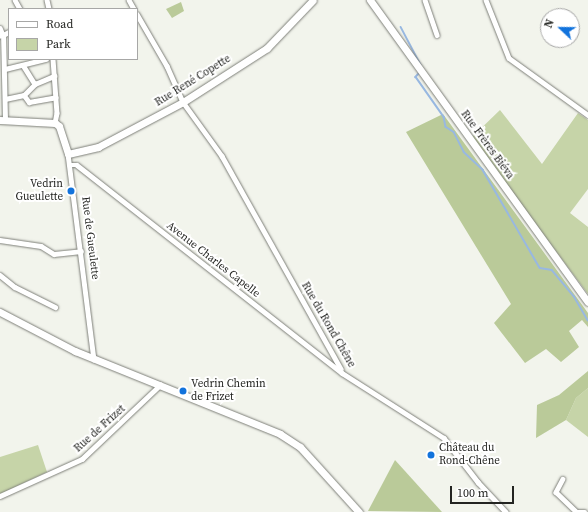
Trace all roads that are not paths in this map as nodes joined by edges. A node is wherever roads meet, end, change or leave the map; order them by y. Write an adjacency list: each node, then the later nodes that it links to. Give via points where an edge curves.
1 (313, 0): 21 (street, Rue René Copette, via 266,48)
2 (370, 0): 30 (street, Rue Frères Biéva)
3 (425, 0): 7 (street)
4 (486, 0): 22 (street, via 509,58)
5 (138, 16): 21 (street, Rue du Rond Chêne, via 167,66)
6 (0, 28): 8 (street)
7 (437, 34)
8 (1, 36): 9 (street)
9 (7, 50): 12 (street)
10 (33, 60): 13 (street)
11 (53, 60): 15 (street)
12 (2, 61): 14 (street)
13 (23, 65): 14 (street); 17 (street)
14 (5, 69): 16 (street)
15 (54, 76): 17 (street); 19 (street)
16 (2, 80): 20 (street)
17 (35, 84): 18 (street)
18 (24, 95): 19 (street, via 29,102); 20 (street)
19 (56, 97): 24 (street)
20 (3, 98): 23 (street)
21 (183, 102): 25 (street, Rue René Copette, via 113,140 83,152); 34 (street, Rue du Rond Chêne, via 222,156)
22 (588, 116)
23 (2, 120): 24 (street)
24 (55, 123): 25 (street, Rue de Gueulette, via 59,126)
25 (68, 154): 26 (street, Rue de Gueulette)
26 (71, 165): 28 (street, Rue de Gueulette); 34 (street, Avenue Charles Capelle, via 77,165)
27 (0, 240): 28 (street, via 41,246 54,254)
28 (81, 251): 33 (street, Rue de Gueulette)
29 (0, 275): 31 (street, via 15,287)
30 (588, 302)
31 (55, 307)
32 (0, 312): 33 (street)
33 (94, 359): 35 (street)
34 (342, 373): 39 (street, Rue du Rond Chêne, via 444,438 478,482)
35 (160, 385): 37 (street, Rue de Frizet, via 82,459); 38 (street, via 280,434 300,447)
36 (563, 479): 40 (street, via 556,492)
37 (0, 496)
38 (359, 512)
39 (506, 512)
40 (575, 512): 41 (street)
41 (585, 512)

